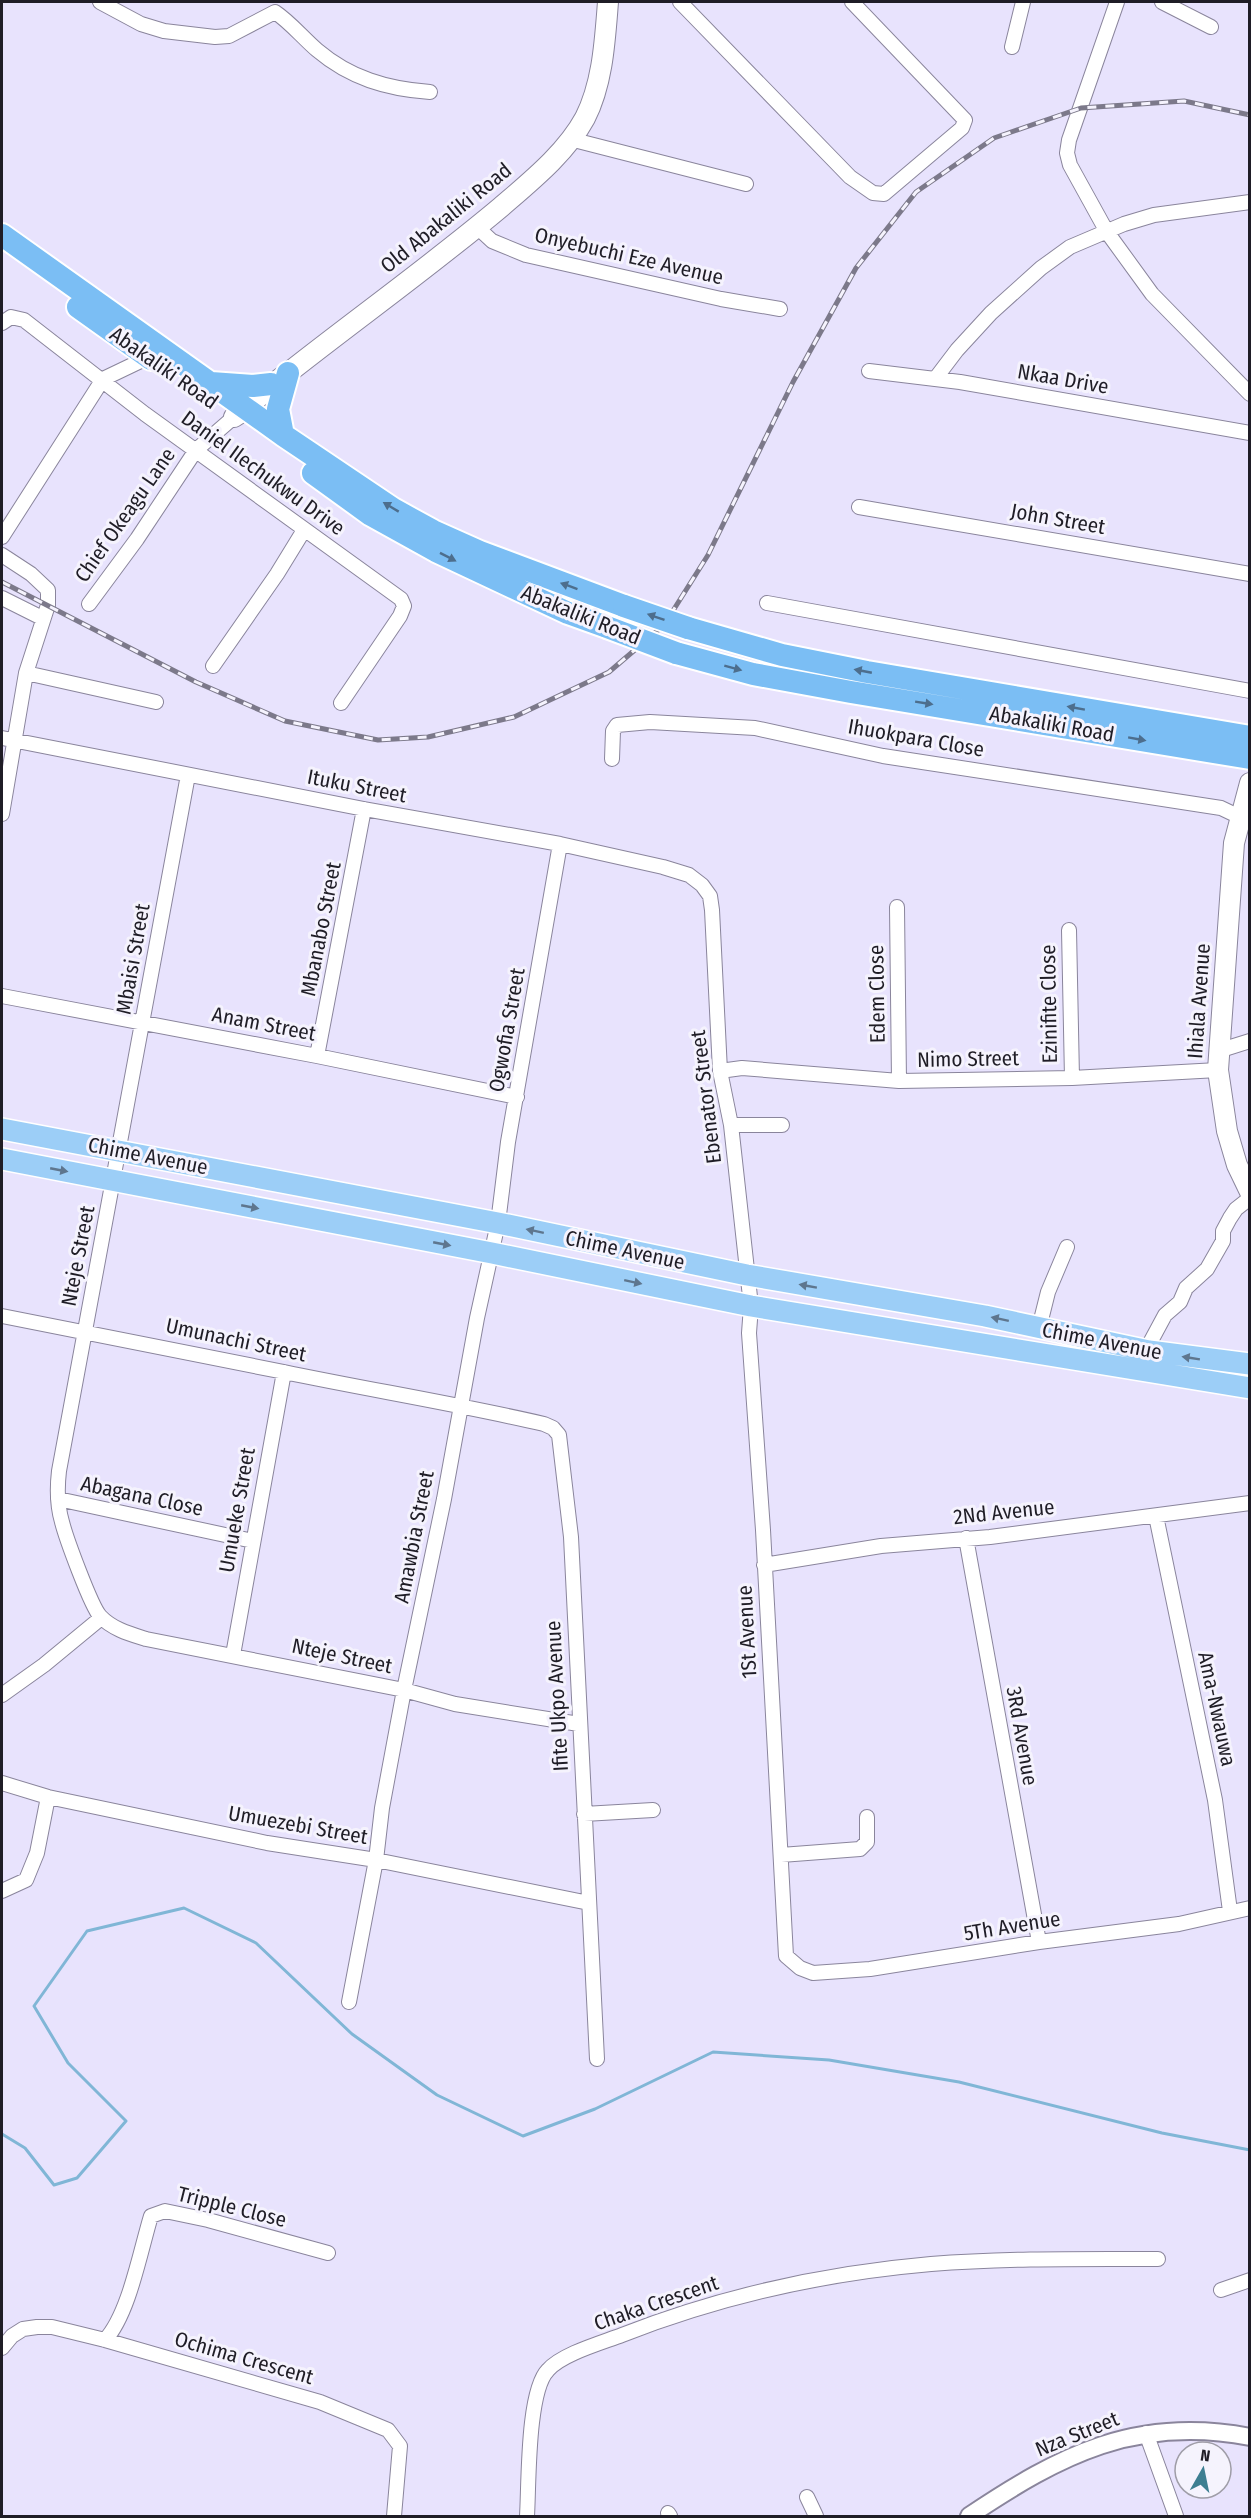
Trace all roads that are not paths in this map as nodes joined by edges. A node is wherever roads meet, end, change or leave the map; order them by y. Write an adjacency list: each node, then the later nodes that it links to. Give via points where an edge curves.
1 (100, 2): 10 (street, via 141,24 215,37 230,36 274,12 349,72 376,84)
2 (608, 2): 11 (main road, Old Abakaliki Road, via 594,90 586,117)
3 (680, 2): 4 (street, via 850,177 878,195 889,192 962,128 965,120)
4 (852, 2)
5 (1023, 2): 9 (street)
6 (1117, 2): 15 (street, via 1066,153)
7 (1162, 2): 8 (street)
8 (1211, 27)
9 (1012, 47)
10 (430, 92)
11 (570, 140): 12 (street); 14 (main road, Old Abakaliki Road, via 528,184)
12 (746, 184)
13 (1250, 202): 15 (street, via 1154,215)
14 (477, 227): 18 (street, Onyebuchi Eze Avenue, via 492,241 526,255); 22 (main road, Old Abakaliki Road)
15 (1107, 232): 24 (street, via 1070,247 1041,268 991,313); 26 (street, via 1152,294)
16 (2, 235): 25 (highway, Abakaliki Road)
17 (2, 251): 20 (highway, Abakaliki Road)
18 (780, 309)
19 (5, 316): 23 (street, Daniel Ilechukwu Drive, via 24,320)
20 (148, 357): 23 (street); 27 (highway, Abakaliki Road)
21 (869, 371): 24 (street, Nkaa Drive)
22 (279, 378): 25 (highway, via 253,386); 27 (main road, Old Abakaliki Road); 29 (highway, via 278,409)
23 (104, 379): 30 (street, Daniel Ilechukwu Drive); 33 (street)
24 (935, 379): 28 (street, Nkaa Drive)
25 (211, 383): 27 (highway, Abakaliki Road)
26 (1250, 394)
27 (240, 413): 29 (highway, Abakaliki Road); 30 (street, Chief Okeagu Lane); 47 (highway, Abakaliki Road, one-way to 47, bridge, via 349,500 396,529 568,613 676,653 753,674)
28 (1250, 433)
29 (283, 435): 47 (highway, Abakaliki Road, one-way to 29, bridge, via 782,656 688,628 433,531)
30 (196, 450): 32 (street, Daniel Ilechukwu Drive); 38 (street, Chief Okeagu Lane)
31 (859, 507): 35 (street, John Street)
32 (304, 530): 40 (street); 44 (street, Daniel Ilechukwu Drive, via 403,602 400,616)
33 (2, 537)
34 (2, 555): 39 (street, via 48,590 48,605)
35 (1250, 574)
36 (2, 598): 39 (street)
37 (767, 603): 42 (street)
38 (89, 604)
39 (42, 618): 41 (street)
40 (213, 666)
41 (26, 673): 43 (street); 46 (street)
42 (1250, 691)
43 (156, 702)
44 (341, 703)
45 (1250, 737): 47 (highway, Abakaliki Road)
46 (8, 739): 50 (street, Ituku Street); 53 (street)
47 (1215, 742): 48 (highway, Abakaliki Road)
48 (1250, 758)
49 (612, 759): 54 (street, Ihuokpara Close, via 613,731 617,725 650,722 755,728 883,756 1221,808)
50 (188, 775): 52 (street, Ituku Street); 60 (street, Mbaisi Street)
51 (1250, 783): 54 (main road, Ihiala Avenue)
52 (364, 809): 55 (street, Ituku Street); 62 (street, Mbanabo Street)
53 (2, 814)
54 (1246, 819): 63 (main road, Ihiala Avenue, via 1234,843)
55 (560, 844): 56 (street, Ituku Street, via 663,867 689,875); 67 (street, Ogwofia Street)
56 (702, 885): 64 (street, Ebenator Street, via 710,896 712,910)
57 (897, 907): 66 (street, Edem Close)
58 (1069, 930): 65 (street, Ezinifite Close)
59 (2, 996): 60 (street, Anam Street)
60 (143, 1023): 62 (street, Anam Street); 71 (street, Mbaisi Street)
61 (1250, 1041): 63 (street, Nimo Street)
62 (317, 1056): 67 (street, Anam Street)
63 (1218, 1060): 65 (street, Nimo Street); 74 (main road, Ihiala Avenue, via 1227,1131)
64 (720, 1071): 66 (street, Nimo Street, via 742,1068); 68 (street, Ebenator Street)
65 (1072, 1078): 66 (street, Nimo Street)
66 (899, 1081)
67 (517, 1098): 76 (street, Ogwofia Street)
68 (731, 1125): 69 (street); 79 (street, Ebenator Street)
69 (782, 1125)
70 (2, 1129): 71 (main road, Chime Avenue)
71 (119, 1150): 73 (street, Mbaisi Street); 76 (main road, Chime Avenue)
72 (2, 1159): 73 (main road, Chime Avenue, one-way to 73)
73 (114, 1180): 78 (main road, Chime Avenue, one-way to 78); 83 (street, Nteje Street)
74 (1250, 1192)
75 (1250, 1197): 84 (street, via 1230,1218 1223,1241 1207,1269 1165,1315)
76 (498, 1223): 78 (street, Amawbia Street); 79 (main road, Chime Avenue, one-way to 76)
77 (1067, 1247): 82 (street, via 1048,1292)
78 (492, 1253): 80 (main road, Chime Avenue, one-way to 80); 88 (street, Amawbia Street)
79 (747, 1275): 80 (street, Ebenator Street); 82 (main road, Chime Avenue, one-way to 79)
80 (751, 1306): 87 (main road, Chime Avenue); 94 (street, 1St Avenue, via 749,1332)
81 (2, 1316): 83 (street, Umunachi Street)
82 (1039, 1328): 84 (main road, Chime Avenue)
83 (84, 1332): 86 (street, Umunachi Street); 89 (street, Nteje Street, via 59,1471)
84 (1149, 1351): 85 (main road, Chime Avenue, one-way to 84)
85 (1250, 1364)
86 (284, 1372): 88 (street, Umunachi Street); 93 (street, Umueke Street)
87 (1250, 1388)
88 (462, 1405): 97 (street, Amawbia Street); 99 (street, Ifite Ukpo Avenue, via 544,1424 559,1435 571,1537)
89 (58, 1499): 93 (street, Abagana Close); 95 (street, Nteje Street, via 62,1522)
90 (1250, 1503): 91 (street, 2Nd Avenue)
91 (1156, 1516): 92 (street, 2Nd Avenue); 110 (street, Ama-Nwauwa, via 1215,1800)
92 (966, 1538): 94 (street, 2Nd Avenue, via 881,1546); 111 (street, 3Rd Avenue)
93 (253, 1541): 96 (street, Umueke Street)
94 (764, 1565): 105 (street, 1St Avenue)
95 (101, 1618): 96 (street, Nteje Street, via 146,1639); 98 (street)
96 (233, 1655): 97 (street, Nteje Street)
97 (404, 1690): 99 (street, Nteje Street, via 455,1704); 106 (street, Amawbia Street)
98 (2, 1695)
99 (579, 1724): 103 (street, Ifite Ukpo Avenue)
100 (2, 1783): 101 (street, Umuezebi Street)
101 (48, 1797): 106 (street, Umuezebi Street, via 267,1843); 107 (street, via 37,1853 26,1880)
102 (653, 1810): 103 (street)
103 (584, 1814): 108 (street, Ifite Ukpo Avenue)
104 (867, 1817): 105 (street, via 867,1842 860,1849)
105 (781, 1855): 112 (street, 1St Avenue)
106 (376, 1860): 108 (street, Umuezebi Street); 113 (street, Amawbia Street)
107 (2, 1891)
108 (590, 1903): 114 (street, Ifite Ukpo Avenue)
109 (1250, 1908): 110 (street, 5Th Avenue)
110 (1230, 1911): 111 (street, 5Th Avenue, via 1179,1924)
111 (1040, 1942): 112 (street, 5Th Avenue, via 870,1969 813,1973)
112 (786, 1956)
113 (349, 2002)
114 (597, 2059)
115 (328, 2253): 119 (street, Tripple Close, via 187,2215 165,2211 151,2216 123,2310)
116 (1158, 2259): 125 (street, Chaka Crescent, via 930,2264 831,2277 659,2321 564,2359 548,2369 539,2384 533,2415)
117 (1250, 2280): 118 (street)
118 (1221, 2290)
119 (105, 2340): 120 (street, Ochima Crescent, via 37,2327 12,2336); 124 (street, Ochima Crescent, via 320,2402 388,2430 400,2446)
120 (2, 2348)
121 (1146, 2433): 122 (street, Nza Street, via 1185,2430); 127 (street, Nza Street, via 1104,2444 1058,2463 1015,2485); 128 (street)
122 (1250, 2438)
123 (807, 2497): 126 (street)
124 (394, 2517)
125 (527, 2517)
126 (816, 2517)
127 (969, 2517)
128 (1176, 2517)

